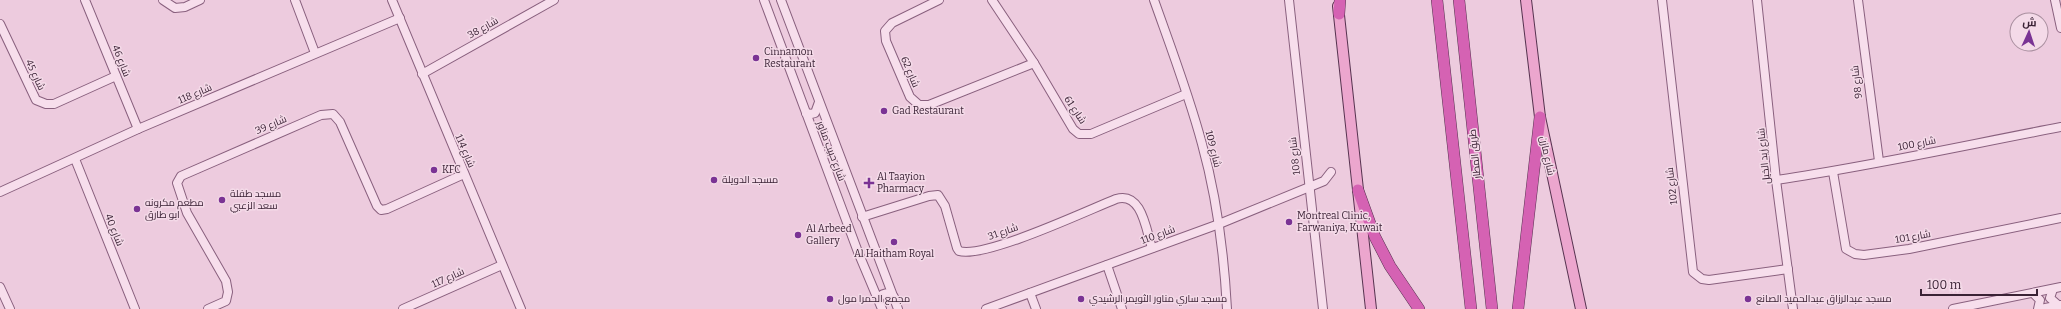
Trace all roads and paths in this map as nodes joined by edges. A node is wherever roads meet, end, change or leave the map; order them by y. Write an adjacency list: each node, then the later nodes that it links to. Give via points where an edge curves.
1 (85, 0): 28 (street, شارع 46)
2 (163, 0): 3 (street, via 174,8 185,7)
3 (200, 0)
4 (295, 0): 25 (street)
5 (392, 0): 22 (street, شارع 114)
6 (554, 0): 27 (street, شارع 38)
7 (764, 0): 31 (street, شارع حبيب مناور)
8 (781, 0): 30 (street, شارع حبيب مناور)
9 (939, 0): 26 (street, شارع 62, via 892,23 885,31 886,41 910,97 919,105 930,105)
10 (992, 0): 26 (street, شارع 61)
11 (1154, 0): 29 (street, شارع 109)
12 (1289, 0): 41 (street, شارع 108)
13 (1339, 0): 21 (highway)
14 (1437, 0): 72 (highway, طريق المطار)
15 (1459, 0): 73 (highway, طريق المطار)
16 (1526, 0): 32 (main road, شارع مازن)
17 (1662, 0): 50 (street, شارع 102, via 1694,272 1698,277 1709,280)
18 (1757, 0): 40 (street, شارع زيد الخيل)
19 (1858, 0): 36 (street, شارع 98)
20 (2055, 0): 24 (street)
21 (1339, 14): 42 (main road)
22 (400, 18): 25 (street, شارع 118); 27 (street, شارع 114)
23 (0, 24): 28 (street, شارع 45, via 36,100 54,104)
24 (2061, 28)
25 (315, 53): 34 (street, شارع 118)
26 (1034, 63): 29 (street, شارع 61, via 1073,129 1079,134 1091,134)
27 (422, 74): 39 (street, شارع 114)
28 (116, 76): 34 (street, شارع 46)
29 (1186, 94): 46 (street, شارع 109, via 1203,145)
30 (819, 102): 31 (street, via 815,113); 44 (street, شارع حبيب مناور)
31 (806, 113): 56 (street, شارع حبيب مناور)
32 (1540, 117): 74 (highway); 75 (main road, شارع مازن)
33 (2061, 127): 36 (street, شارع 100)
34 (138, 129): 35 (street, شارع 118)
35 (75, 159): 43 (street, شارع 118); 59 (street, شارع 40)
36 (1879, 161): 38 (street, شارع 100)
37 (1331, 172): 41 (street, شارع 110, via 1324,181)
38 (1834, 172): 40 (street, شارع 100); 45 (street, شارع 101, via 1846,249 1855,254 1909,249)
39 (464, 174): 48 (street, شارع 114); 60 (street, شارع 39, via 381,210 340,122 333,114 321,115 181,176 177,183 186,213 226,281 226,300)
40 (1776, 180): 50 (street, شارع زيد الخيل)
41 (1309, 186): 46 (street, شارع 110); 69 (street, شارع 108)
42 (1358, 190): 70 (main road); 71 (highway, via 1375,237)
43 (0, 192)
44 (862, 217): 47 (street, شارع 31, via 938,195 946,206 957,248 969,253 1004,244 1116,199 1127,197 1138,206); 55 (street, شارع حبيب مناور)
45 (2061, 218)
46 (1219, 224): 47 (street, شارع 110); 68 (street, شارع 109)
47 (1152, 248): 49 (street, شارع 110)
48 (502, 265): 61 (street, شارع 117); 62 (street, شارع 114)
49 (1106, 265): 53 (street, شارع 110); 67 (street)
50 (1788, 269): 76 (street, شارع زيد الخيل)
51 (0, 287): 58 (street)
52 (2057, 288): 54 (street); 57 (street, via 2050,298)
53 (1030, 293): 65 (street, شارع 110); 66 (street)
54 (2033, 293): 77 (street); 78 (street, via 2040,300)
55 (894, 297): 56 (street, via 890,293 885,293 880,295); 64 (street, شارع حبيب مناور)
56 (878, 300): 63 (street, شارع حبيب مناور)
57 (2059, 305): 78 (street)
58 (10, 309)
59 (134, 309)
60 (208, 309)
61 (403, 309)
62 (521, 309)
63 (882, 309)
64 (898, 309)
65 (986, 309)
66 (1036, 309)
67 (1122, 309)
68 (1227, 309)
69 (1323, 309)
70 (1371, 309)
71 (1419, 309)
72 (1471, 309)
73 (1492, 309)
74 (1518, 309)
75 (1581, 309)
76 (1793, 309)
77 (1952, 309)
78 (2039, 309)

